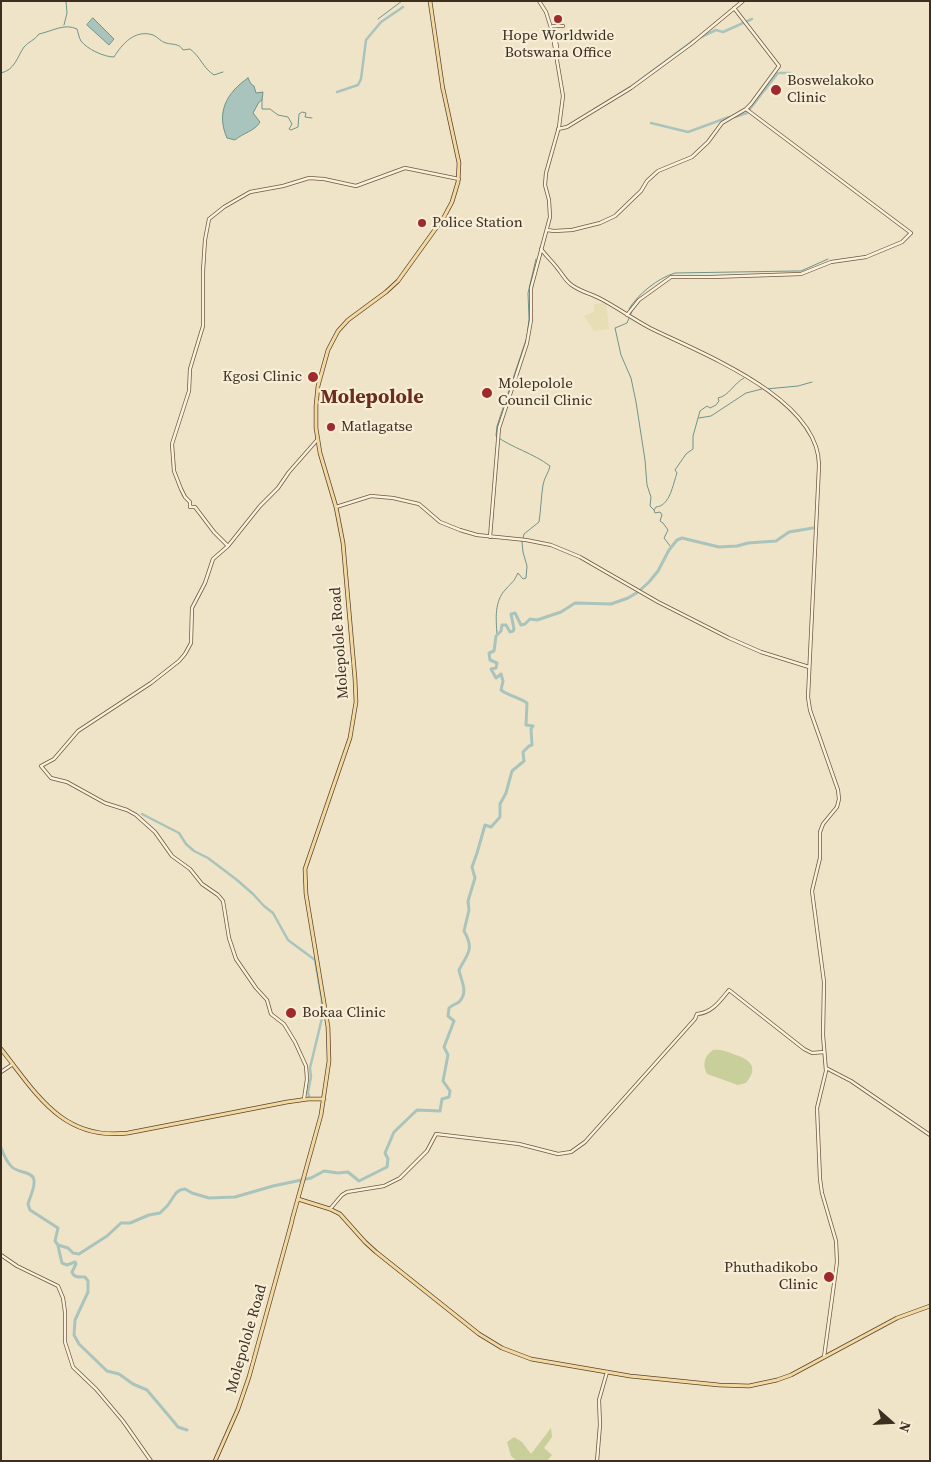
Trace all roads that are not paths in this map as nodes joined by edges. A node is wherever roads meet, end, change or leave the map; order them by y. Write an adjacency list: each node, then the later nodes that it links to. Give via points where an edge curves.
1 (430, 1): 10 (main road, Molepolole Road, via 449,125 459,163)
2 (540, 1): 5 (street); 7 (street, via 550,23)
3 (743, 1): 4 (street)
4 (734, 8): 8 (street, via 779,66); 9 (street, via 631,88)
5 (553, 26): 6 (street); 7 (street)
6 (562, 26)
7 (560, 74): 9 (street, via 564,96)
8 (748, 110): 11 (street, via 722,123 692,157 652,176 615,216 572,230); 13 (street, via 911,233 899,244 866,257 831,262 801,274 671,277 639,300)
9 (558, 129): 11 (street, via 546,173 545,185 551,210)
10 (459, 179): 14 (main road, Molepolole Road, via 447,212 404,274 348,320 333,339 318,386); 17 (street, via 405,168 356,186 310,178 250,192 210,217 202,270 203,326 190,370 189,391 172,441 172,457 178,482 190,507 195,507)
11 (547, 230): 12 (street)
12 (540, 249): 13 (street, via 571,285); 16 (street, via 530,290 531,320 526,347 498,428)
13 (629, 316): 18 (street, via 711,357 776,396 796,414 815,442 820,466)
14 (318, 439): 15 (main road, Molepolole Road); 17 (street)
15 (336, 507): 16 (street, via 371,496 398,499 421,506 450,527); 26 (main road, Molepolole Road, via 344,552 356,702 350,738 305,873 328,1034 329,1066)
16 (490, 537): 18 (street, via 526,540 573,553 744,645)
17 (228, 546): 24 (street, via 213,559 194,602 191,643 185,654 151,684 78,731 54,759 40,766 52,778 136,815 155,832 172,856 222,899 236,959 267,1000 271,1014 284,1024 306,1066)
18 (808, 667): 20 (street, via 810,710 839,799 835,812 821,827 820,858 812,891 824,978)
19 (1, 1049): 21 (main road)
20 (824, 1052): 22 (street); 34 (street, via 804,1049 729,990 714,1007 697,1014 635,1087 574,1151 558,1154 519,1144 436,1134 427,1152 400,1178 384,1186 347,1192)
21 (13, 1064): 23 (street); 24 (main road, via 54,1112 77,1127 101,1133 128,1132)
22 (826, 1068): 28 (street); 38 (street, via 818,1104 818,1129 822,1193 836,1241 837,1262)
23 (1, 1072)
24 (304, 1099): 25 (main road)
25 (318, 1099): 26 (main road); 27 (main road)
26 (324, 1100): 27 (main road, Molepolole Road)
27 (322, 1107): 29 (main road, Molepolole Road)
28 (930, 1135)
29 (302, 1185): 30 (main road, Molepolole Road); 31 (main road, Molepolole Road)
30 (301, 1191): 31 (main road, Molepolole Road); 32 (main road)
31 (298, 1199): 32 (main road); 33 (main road, Molepolole Road); 35 (main road, Molepolole Road)
32 (304, 1201): 33 (main road); 34 (main road)
33 (297, 1205): 35 (main road, Molepolole Road)
34 (330, 1209): 39 (main road, via 344,1217 376,1252 493,1343 540,1361)
35 (292, 1220): 41 (main road, Molepolole Road, via 249,1376)
36 (1, 1255): 40 (street, via 58,1286 65,1312 65,1342 73,1367 123,1421)
37 (930, 1306): 38 (main road, via 897,1318)
38 (824, 1357): 39 (main road, via 777,1380 749,1386)
39 (607, 1372): 42 (street, via 599,1400)
40 (151, 1461)
41 (215, 1461)
42 (597, 1461)

